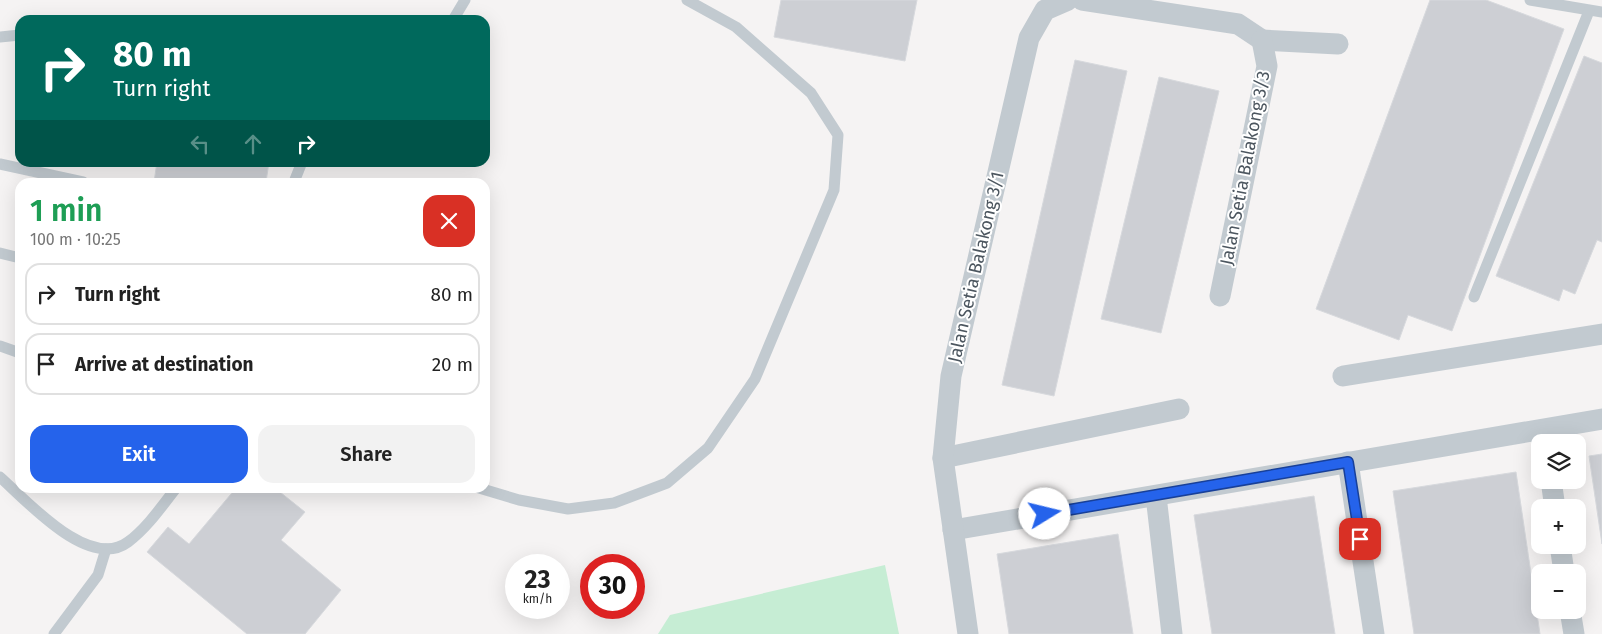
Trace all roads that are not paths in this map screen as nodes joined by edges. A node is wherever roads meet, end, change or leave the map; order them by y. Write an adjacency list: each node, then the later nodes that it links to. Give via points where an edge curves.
1 (465, 0): 8 (lane)
2 (687, 0): 31 (lane, via 736,27 811,93 838,135 834,190 758,370 708,448 667,483 614,503 568,509)
3 (1068, 0): 27 (street, Jalan Setia Balakong 3/1, via 1045,10 1029,38 951,376)
4 (1082, 0): 11 (street, via 1238,24)
5 (1530, 0): 6 (lane)
6 (1589, 11): 7 (lane); 18 (lane)
7 (1602, 12)
8 (456, 15)
9 (15, 36): 10 (lane)
10 (0, 37)
11 (1262, 40): 12 (street); 17 (street, Jalan Setia Balakong 3/3, via 1267,66)
12 (1338, 44)
13 (0, 164): 14 (lane)
14 (65, 178)
15 (0, 253): 16 (lane)
16 (15, 257)
17 (1220, 296)
18 (1474, 297)
19 (1602, 334): 22 (street)
20 (0, 346): 21 (lane)
21 (15, 351)
22 (1343, 376)
23 (1179, 409): 27 (street)
24 (1602, 420): 25 (street)
25 (1551, 434)
26 (1531, 438): 28 (street)
27 (943, 458): 35 (street, Jalan Setia Balakong 3/1)
28 (1348, 462): 34 (street); 41 (street)
29 (0, 477): 30 (lane)
30 (15, 490)
31 (490, 491)
32 (18, 493): 36 (lane, via 82,544)
33 (172, 493): 36 (lane, via 127,543)
34 (1156, 496): 35 (street); 40 (street)
35 (952, 530): 39 (street, Jalan Setia Balakong 3/1)
36 (106, 550): 38 (lane, via 98,575)
37 (1572, 619): 42 (street)
38 (54, 634)
39 (968, 634)
40 (1172, 634)
41 (1374, 634)
42 (1574, 634)

